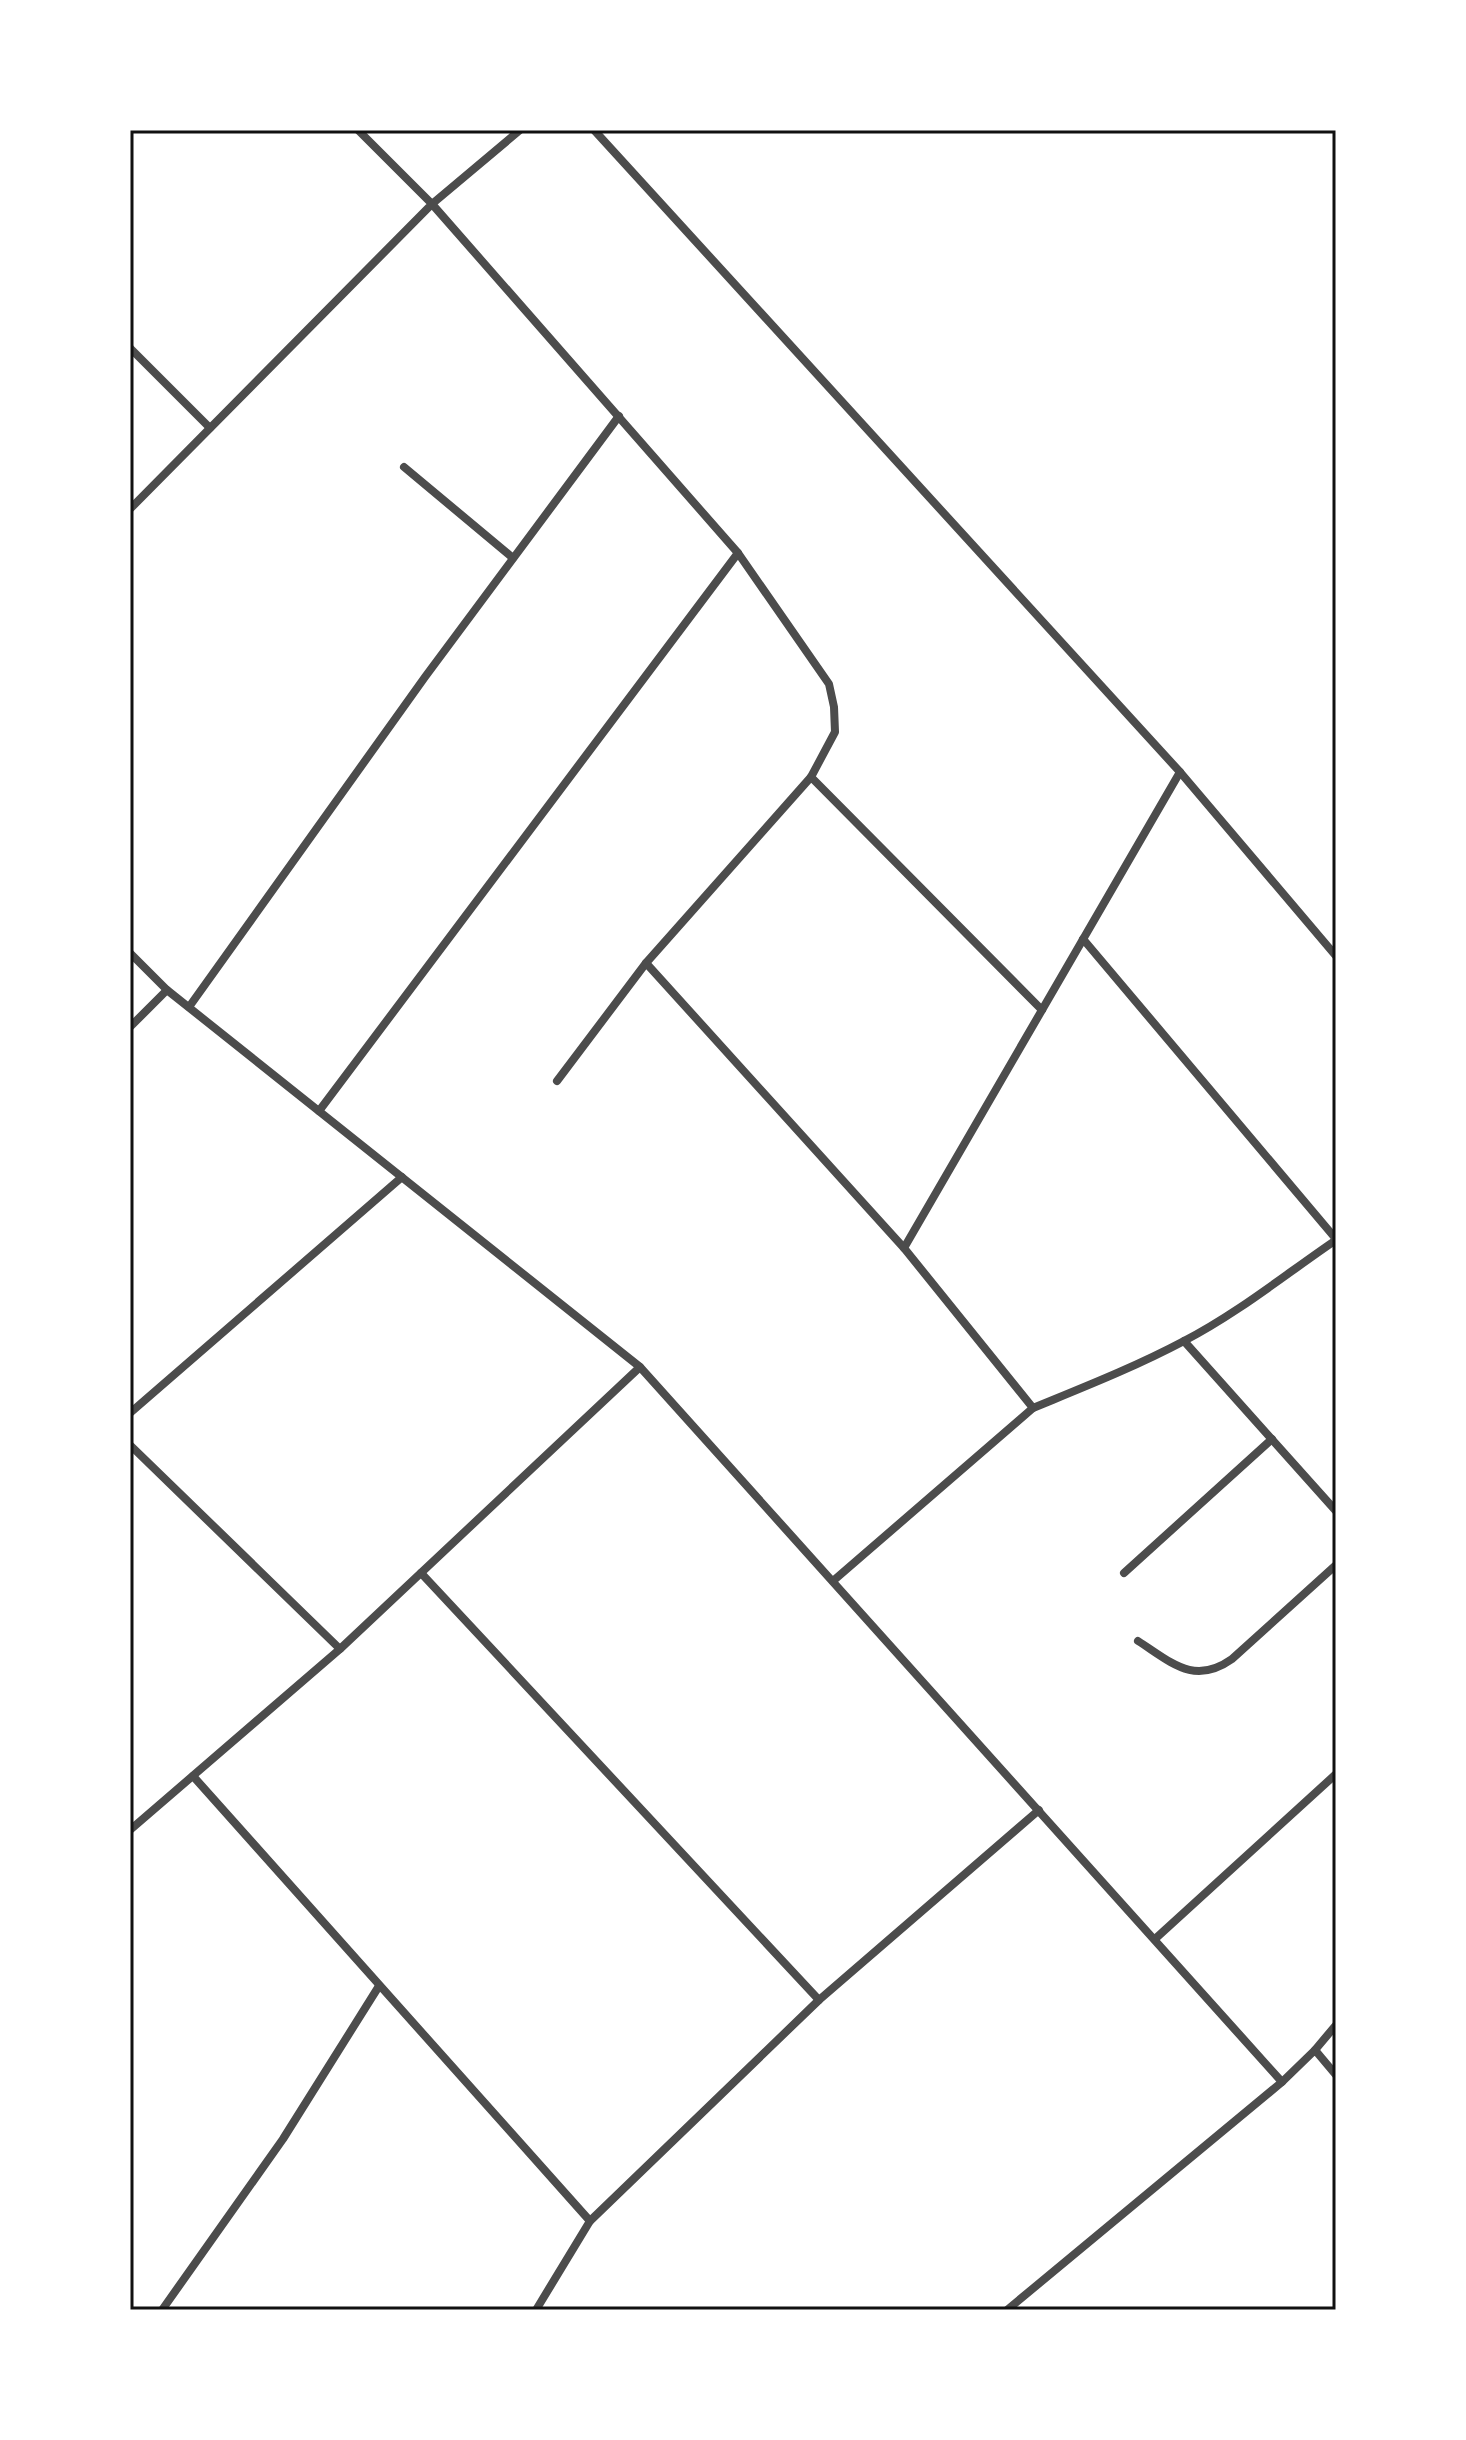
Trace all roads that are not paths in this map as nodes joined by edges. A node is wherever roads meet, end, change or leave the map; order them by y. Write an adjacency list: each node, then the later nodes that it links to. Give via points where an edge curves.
1 (358, 130): 4 (street)
2 (520, 130): 4 (street)
3 (594, 130): 12 (street)
4 (432, 204): 6 (street); 7 (street)
5 (130, 348): 7 (street)
6 (619, 416): 10 (street); 11 (street)
7 (210, 428): 9 (street)
8 (404, 467): 11 (street)
9 (130, 509)
10 (738, 553): 13 (street, via 829,684 835,732); 23 (street)
11 (513, 558): 19 (street)
12 (1180, 772): 14 (street); 16 (street)
13 (811, 777): 17 (street); 20 (street)
14 (1083, 939): 20 (street); 25 (street)
15 (130, 953): 18 (street)
16 (1336, 956)
17 (646, 963): 22 (street); 26 (street)
18 (167, 990): 19 (street); 21 (street)
19 (189, 1007): 23 (street)
20 (1042, 1010): 26 (street)
21 (130, 1027)
22 (557, 1081)
23 (319, 1111): 24 (street)
24 (402, 1177): 28 (street); 30 (street)
25 (1336, 1239): 27 (street)
26 (904, 1248): 29 (street)
27 (1184, 1341): 29 (street); 31 (street)
28 (640, 1367): 35 (street); 37 (street)
29 (1033, 1408): 37 (street)
30 (130, 1413)
31 (1272, 1439): 33 (street); 36 (street)
32 (130, 1445): 39 (street)
33 (1336, 1511)
34 (1336, 1565): 38 (street, via 1218,1669 1202,1673 1177,1666)
35 (421, 1573): 39 (street); 46 (street)
36 (1124, 1573)
37 (833, 1581): 42 (street)
38 (1138, 1641)
39 (340, 1649): 41 (street)
40 (1336, 1774): 44 (street)
41 (193, 1776): 43 (street); 45 (street)
42 (1039, 1810): 44 (street); 46 (street)
43 (130, 1830)
44 (1155, 1939): 50 (street)
45 (379, 1986): 51 (street); 52 (street, via 283,2139)
46 (819, 2000): 51 (street)
47 (1336, 2025): 48 (street)
48 (1315, 2050): 49 (street); 50 (street)
49 (1336, 2075)
50 (1282, 2082): 54 (street)
51 (590, 2221): 53 (street)
52 (162, 2310)
53 (536, 2310)
54 (1007, 2310)

